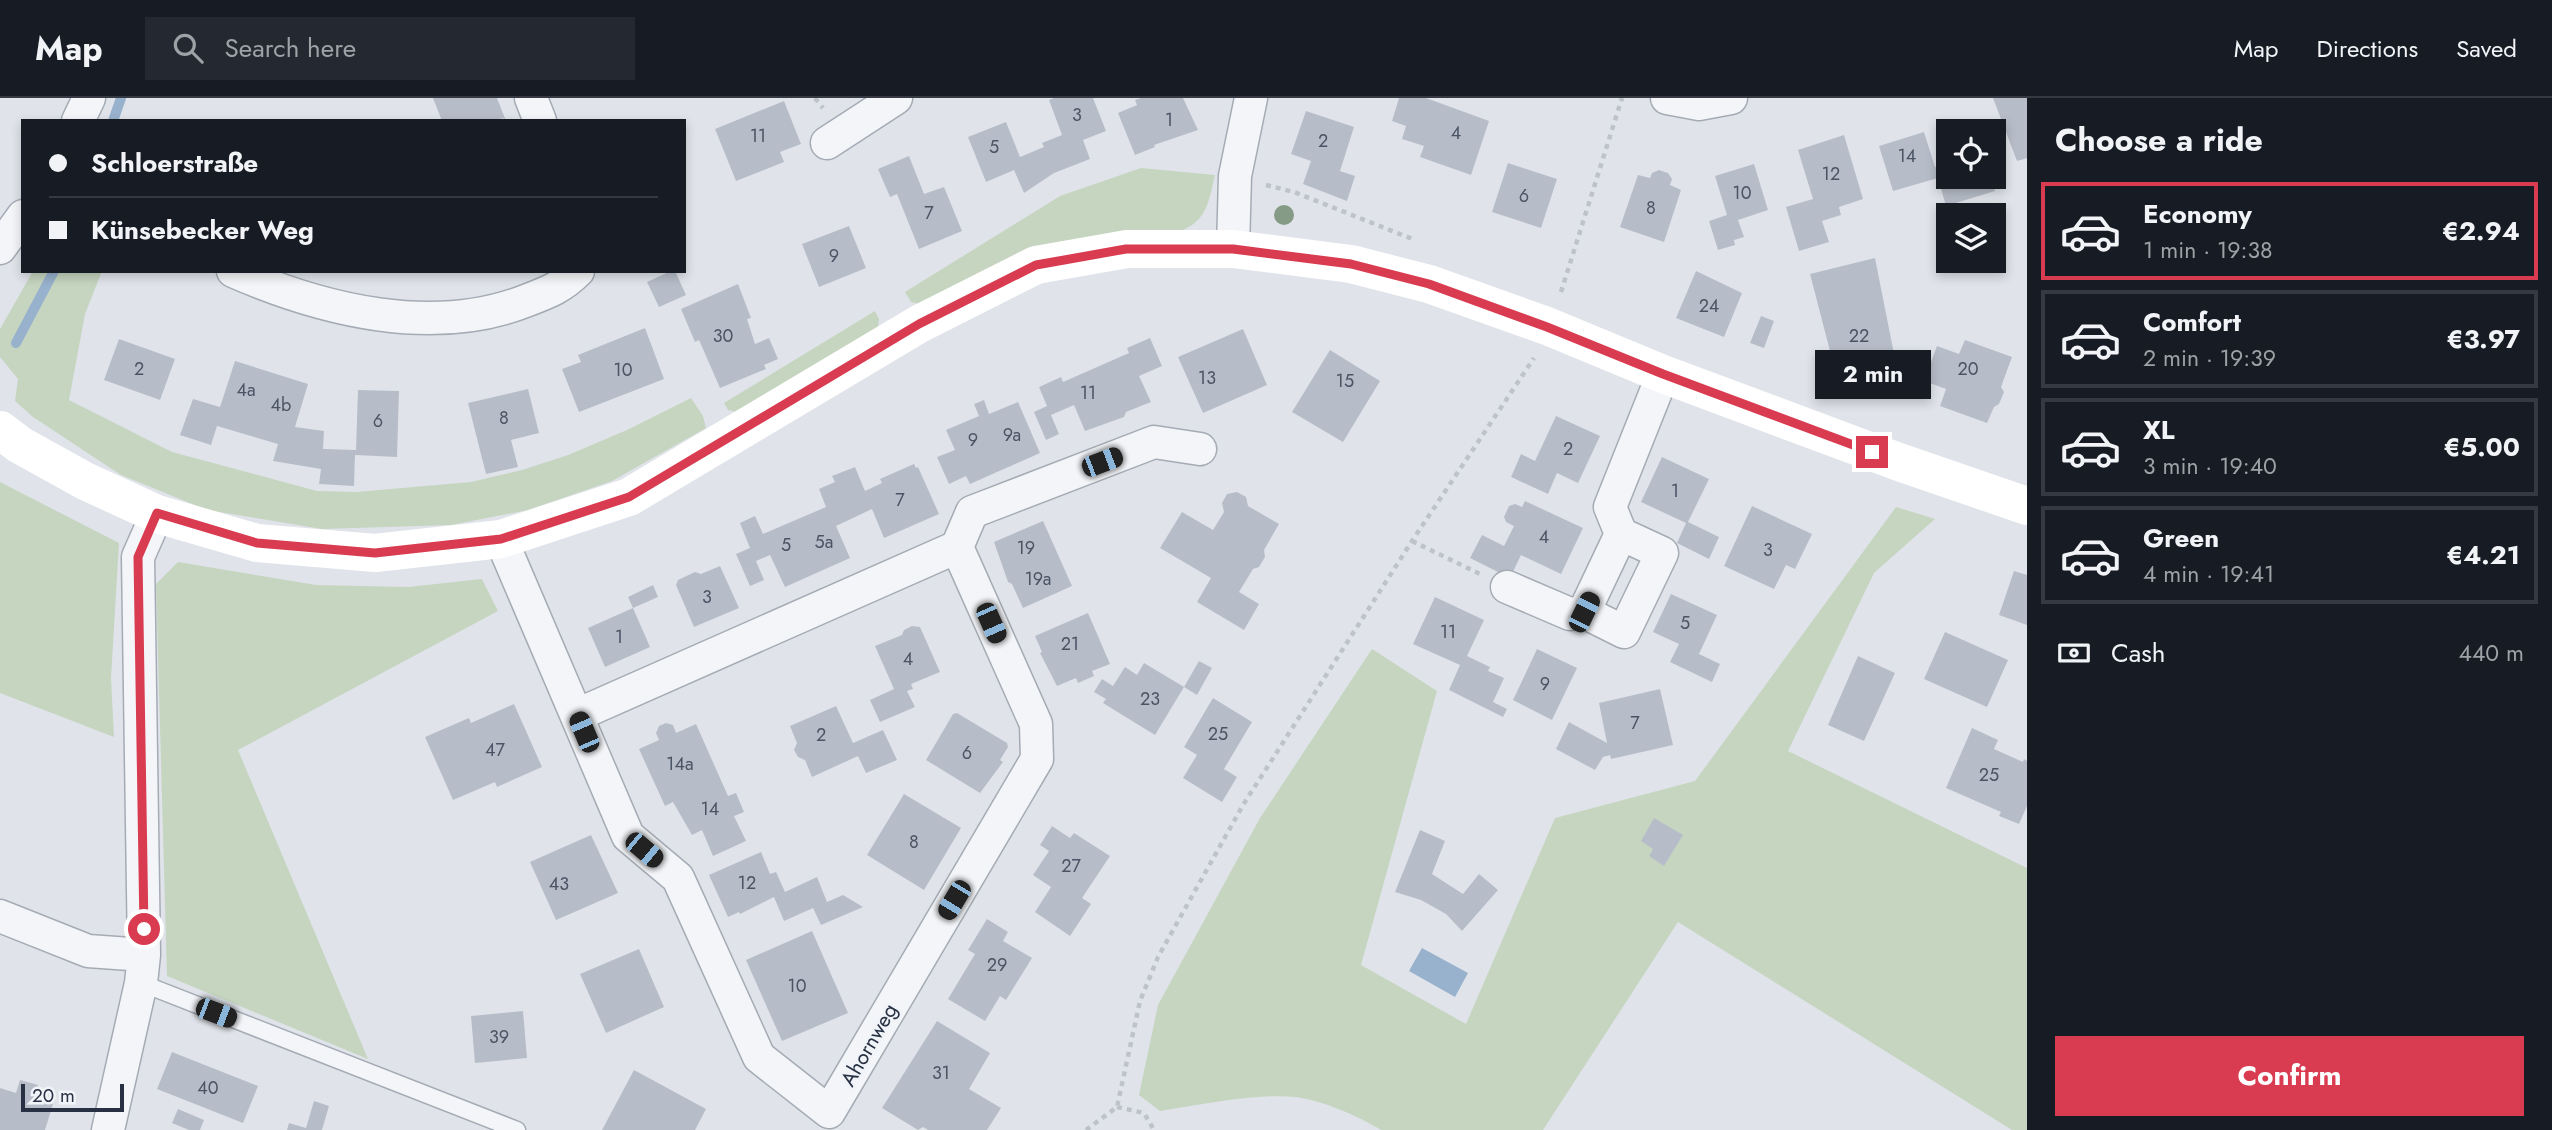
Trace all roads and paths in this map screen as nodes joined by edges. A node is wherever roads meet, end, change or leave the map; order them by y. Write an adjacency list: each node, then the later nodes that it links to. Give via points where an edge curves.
1 (531, 98): 7 (street)
2 (896, 98): 8 (street)
3 (1251, 98): 11 (street, via 1235,176)
4 (1622, 98): 14 (path)
5 (1667, 98): 6 (street, via 1699,104)
6 (1731, 98)
7 (539, 119)
8 (827, 143)
9 (21, 218): 10 (street)
10 (0, 248)
11 (1233, 249): 14 (street, via 1351,264 1429,284); 21 (street, via 1126,249 1036,265 919,324 629,497)
12 (238, 273): 13 (street, via 331,305 432,319 503,310 563,286)
13 (576, 273)
14 (1547, 327): 15 (street); 22 (path, via 1527,370)
15 (1663, 374): 18 (street); 20 (street, via 1609,507)
16 (0, 430): 19 (street, via 85,481)
17 (1200, 449): 23 (street, via 1154,442 972,512)
18 (2027, 506)
19 (157, 513): 21 (street, via 257,543 375,553); 28 (street, via 138,557)
20 (1621, 534): 25 (street); 25 (street, via 1662,553 1624,632)
21 (501, 539): 26 (street, Ahornweg)
22 (1412, 541): 24 (path); 29 (path, via 1243,805 1158,957 1140,1001)
23 (957, 547): 26 (street); 26 (street, Ahornweg, via 1036,724 1037,759 830,1112 758,1057 678,878 628,836)
24 (1507, 587): 25 (street, via 1570,614)
25 (1584, 612)
26 (577, 715)
27 (0, 916): 28 (street)
28 (143, 969): 30 (street); 31 (lane)
29 (1117, 1107): 32 (path); 33 (path, via 1144,1113)
30 (108, 1130)
31 (517, 1130)
32 (1086, 1130)
33 (1154, 1130)

